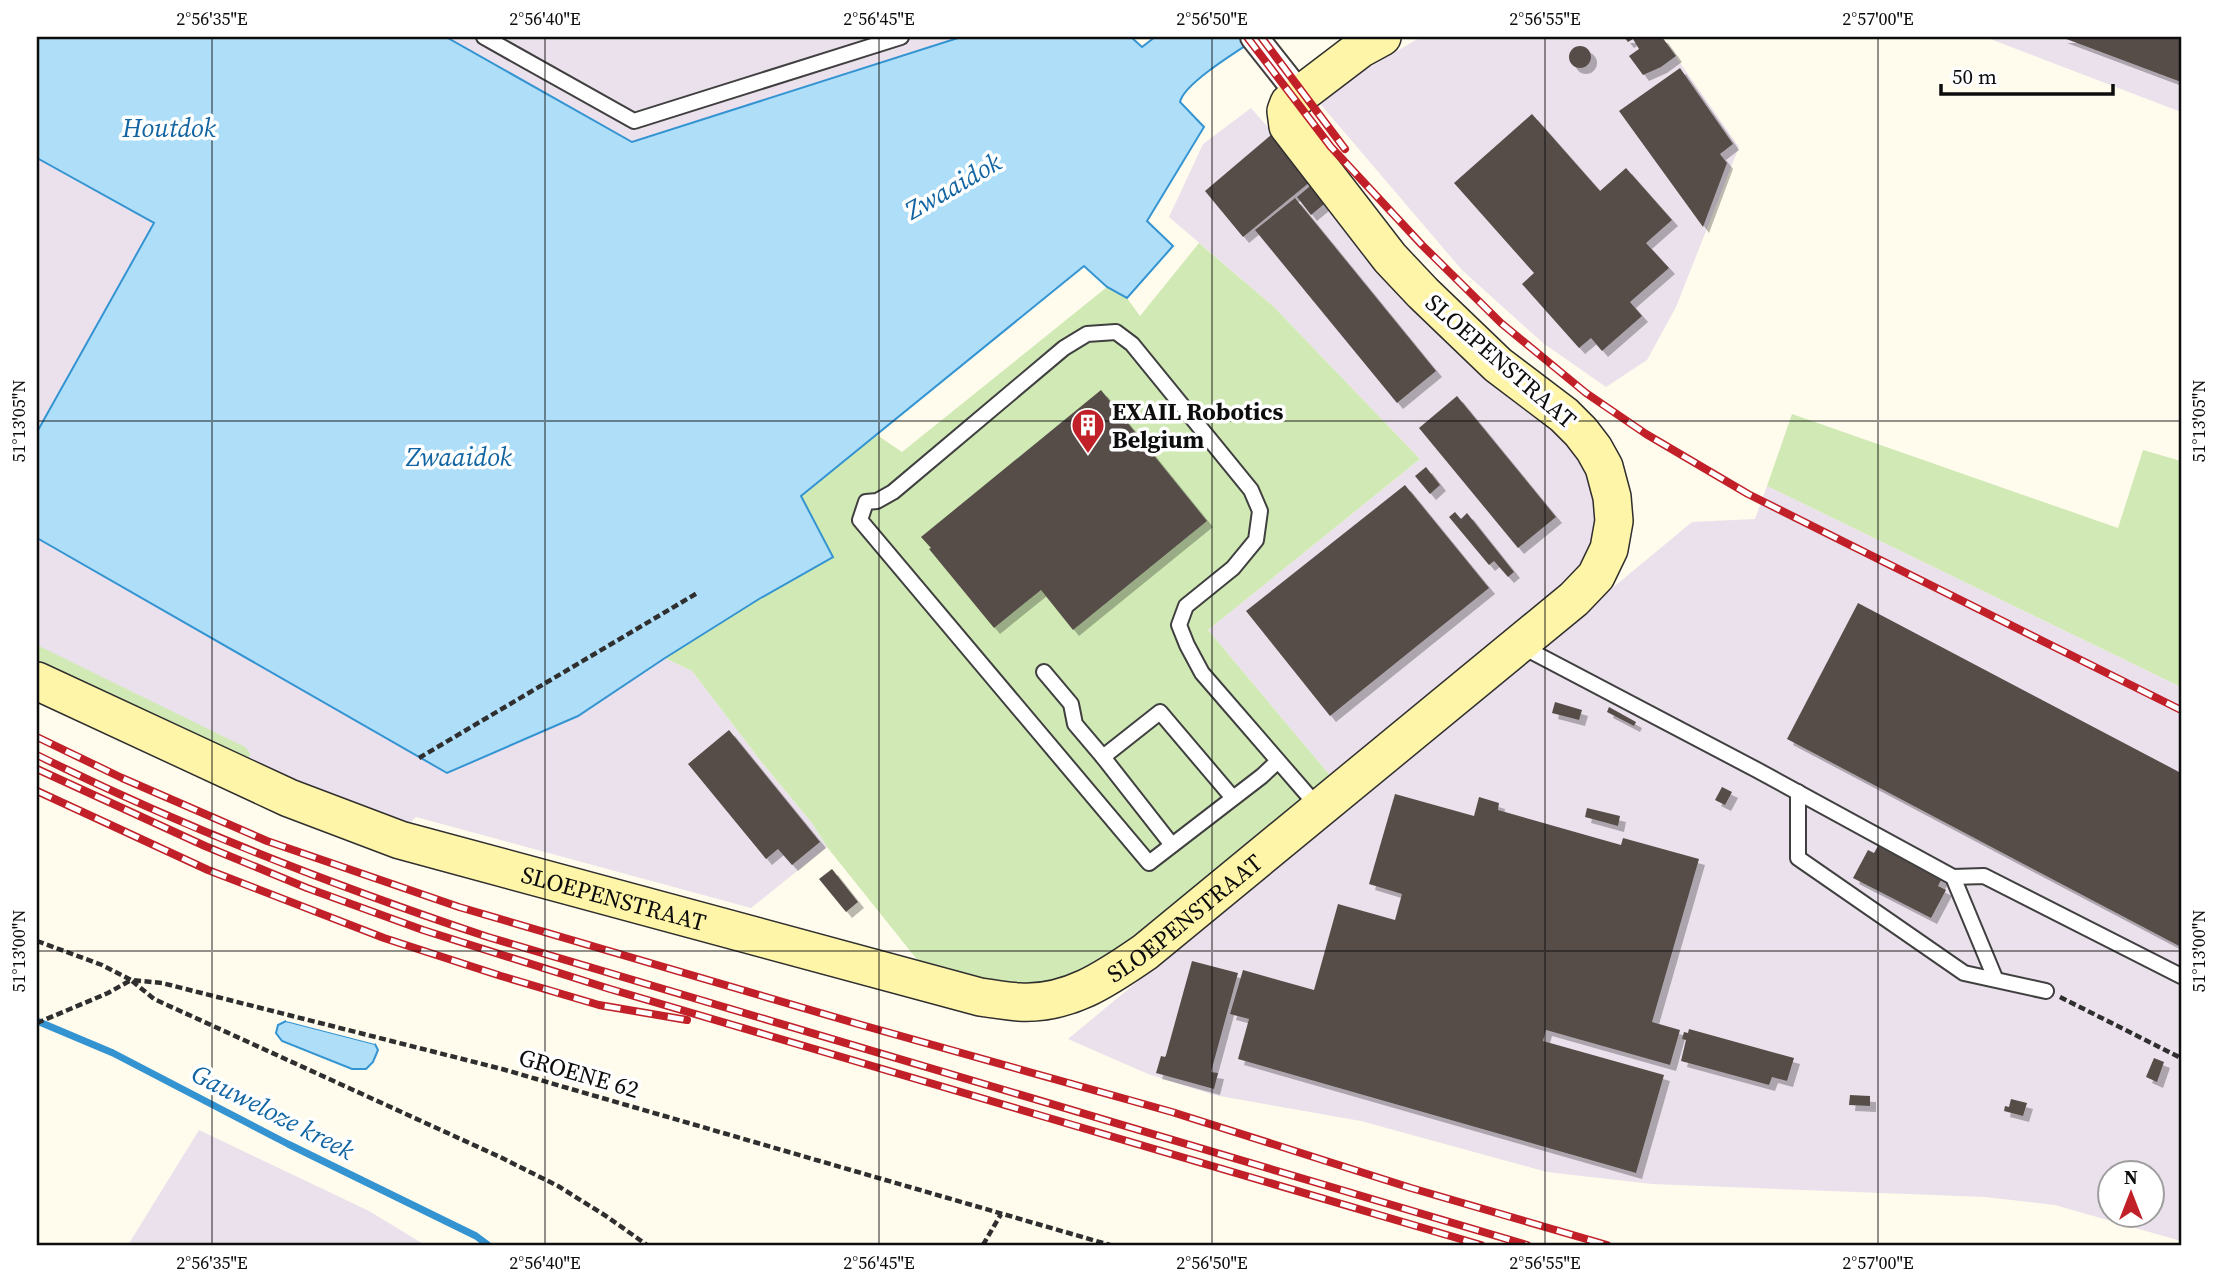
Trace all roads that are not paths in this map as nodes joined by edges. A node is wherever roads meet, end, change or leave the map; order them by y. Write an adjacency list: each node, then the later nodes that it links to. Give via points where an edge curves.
1 (484, 37): 2 (lane, via 634,121)
2 (901, 37)
3 (1381, 37): 5 (street)
4 (1256, 39): 5 (street)
5 (1300, 95): 6 (street, SLOEPENSTRAAT, via 1289,103 1288,126 1390,258 1499,365 1564,415 1604,467 1614,521 1609,549 1596,576)
6 (1520, 645): 11 (lane); 13 (street, SLOEPENSTRAAT)
7 (1044, 672): 9 (lane, via 1071,704 1075,724)
8 (37, 681): 13 (street, SLOEPENSTRAAT, via 289,798 400,840 980,997 1018,1002 1050,1001 1108,978)
9 (1103, 757): 12 (lane, via 1160,712); 14 (lane)
10 (1278, 761): 12 (lane); 13 (lane); 14 (lane, via 1202,673 1180,625 1186,606 1233,568 1256,540 1260,511 1251,490 1132,344 1116,332 1087,334 1064,348 893,492 866,502 860,520 1149,863)
11 (1798, 792): 15 (lane); 17 (lane, via 1798,858 1964,973)
12 (1233, 798): 14 (lane)
13 (1320, 809)
14 (1172, 845)
15 (1953, 877): 16 (lane, via 1984,876); 17 (lane)
16 (2181, 976)
17 (1995, 978): 18 (lane)
18 (2046, 991)

